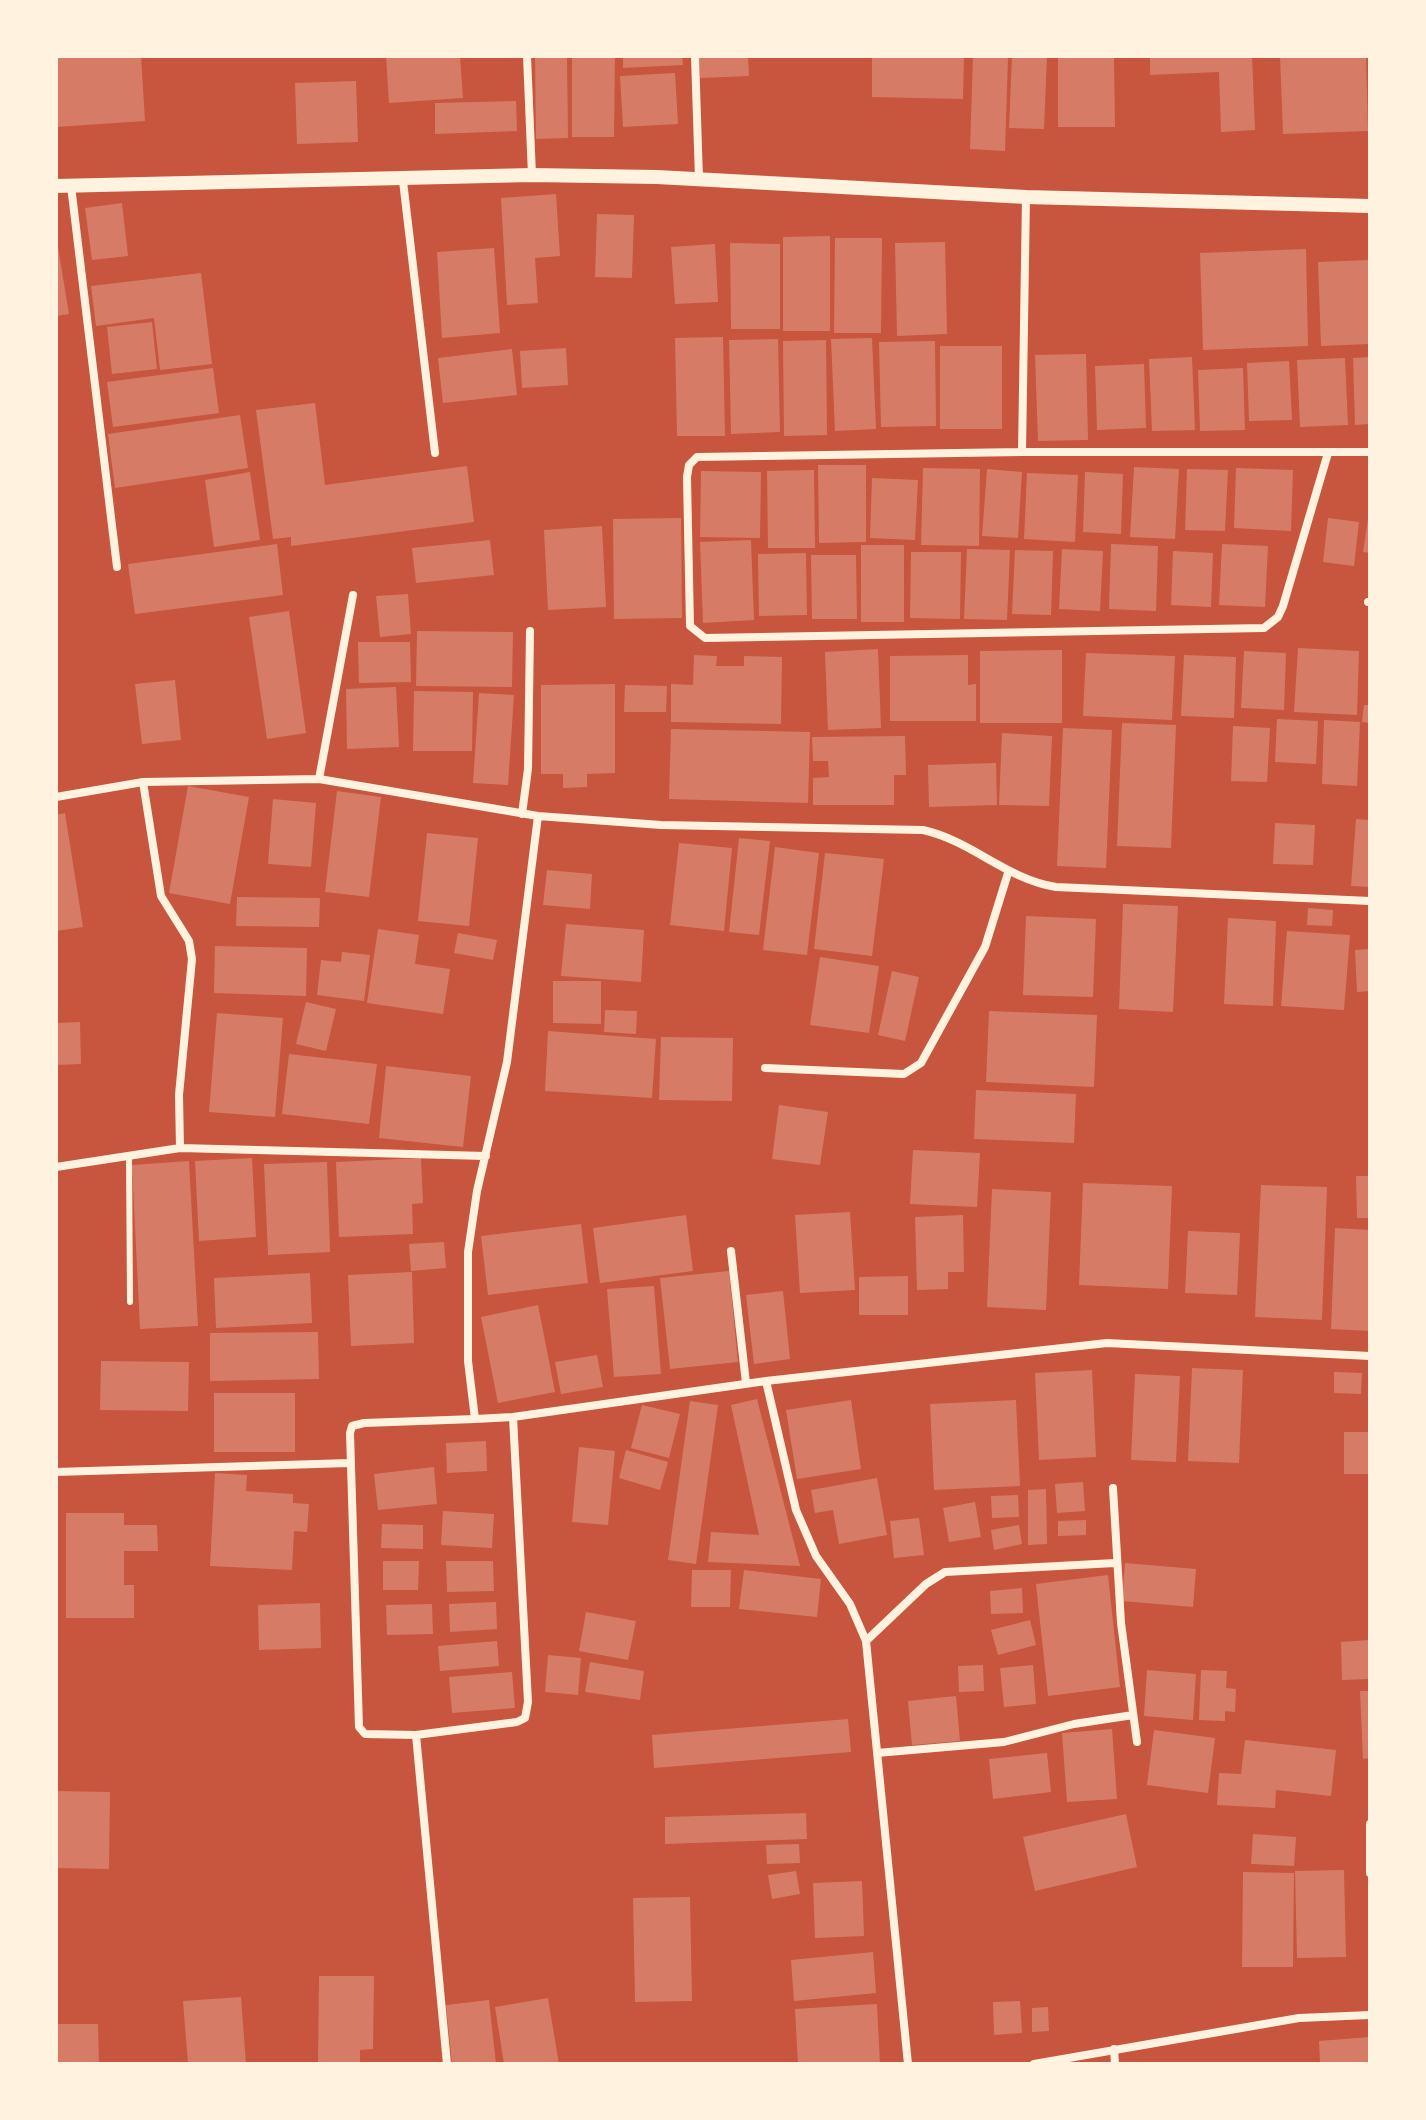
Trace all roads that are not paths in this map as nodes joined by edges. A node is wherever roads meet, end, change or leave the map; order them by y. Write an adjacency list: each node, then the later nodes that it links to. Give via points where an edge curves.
1 (527, 56): 3 (street)
2 (695, 56): 4 (street)
3 (532, 175): 4 (street); 5 (street)
4 (699, 179): 7 (street)
5 (403, 181): 6 (street); 11 (street)
6 (64, 186): 13 (street)
7 (1026, 197): 8 (street); 9 (street)
8 (1370, 206)
9 (1022, 452): 12 (street); 12 (street, via 697,457 687,477 690,626 705,638 1264,628 1283,606)
10 (1370, 452): 12 (street)
11 (435, 453)
12 (1328, 453)
13 (117, 567)
14 (353, 595): 16 (street)
15 (530, 631): 19 (street, via 528,769)
16 (319, 779): 17 (street); 19 (street)
17 (143, 782): 18 (street); 24 (street, via 161,896 189,941 192,959 179,1095)
18 (56, 797)
19 (522, 814): 20 (street)
20 (538, 816): 21 (street, via 661,825 923,830 954,840); 26 (street, via 507,1062)
21 (1008, 873): 22 (street, via 1056,887); 23 (street, via 985,947 921,1063 904,1074)
22 (1370, 901)
23 (765, 1068)
24 (180, 1148): 25 (street); 26 (street)
25 (129, 1156): 27 (street); 29 (lane)
26 (486, 1156): 34 (street, via 468,1252 468,1361)
27 (56, 1167)
28 (731, 1251): 32 (street)
29 (130, 1302)
30 (1370, 1356): 31 (street, via 1107,1343)
31 (766, 1381): 32 (street); 39 (street, via 796,1510 816,1556 850,1604)
32 (746, 1383): 33 (street)
33 (513, 1417): 34 (street); 41 (street, via 527,1713 517,1722)
34 (475, 1419): 35 (street, via 352,1426)
35 (349, 1463): 36 (street); 41 (street, via 359,1727 370,1736)
36 (56, 1472)
37 (1113, 1488): 38 (street)
38 (1115, 1563): 39 (street, via 945,1572); 40 (street)
39 (866, 1641): 43 (street)
40 (1133, 1715): 42 (street); 43 (street, via 1004,1742)
41 (416, 1735): 48 (street)
42 (1137, 1742)
43 (877, 1753): 49 (street)
44 (1370, 1824): 45 (street)
45 (1370, 1873)
46 (1370, 2015): 47 (street, via 1299,2018)
47 (1114, 2049): 50 (street); 51 (street)
48 (447, 2064)
49 (908, 2064)
50 (1034, 2064)
51 (1115, 2064)

